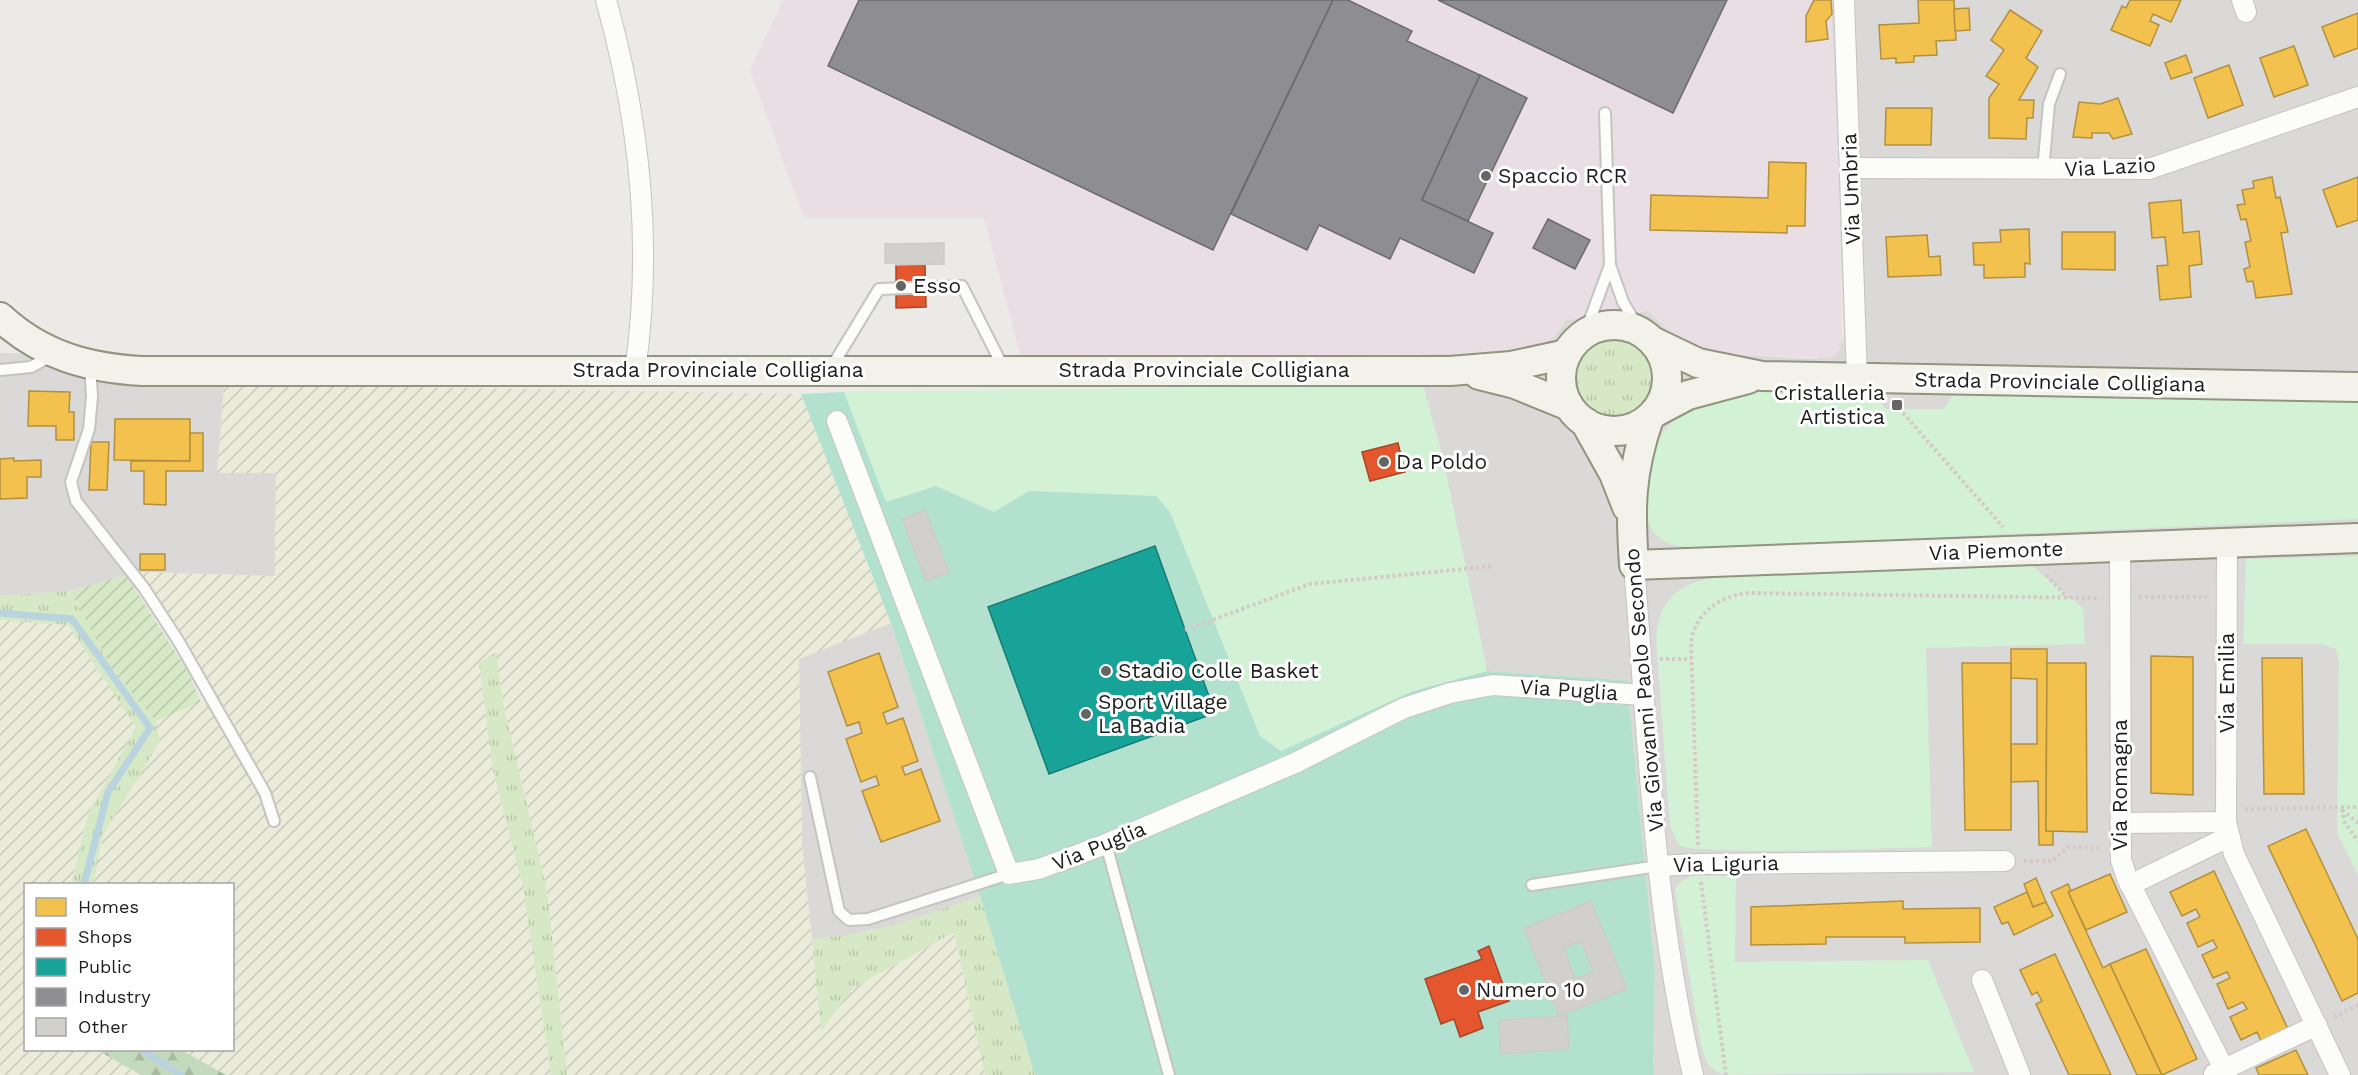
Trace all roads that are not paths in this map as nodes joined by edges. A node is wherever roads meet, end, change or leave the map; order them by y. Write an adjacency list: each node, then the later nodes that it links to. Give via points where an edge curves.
1 (606, 0): 15 (street, via 627,87 642,195 644,233)
2 (1844, 0): 6 (street, Via Umbria)
3 (2060, 74): 7 (lane, via 2049,104)
4 (2358, 97): 7 (street, Via Lazio, via 2149,169)
5 (1605, 113): 8 (lane)
6 (1850, 168): 7 (street, Via Lazio); 20 (street, Via Umbria)
7 (2043, 170)
8 (1610, 265): 10 (lane, via 1623,302); 11 (lane)
9 (0, 317): 12 (main road, Strada Provinciale Colligiana)
10 (1648, 337): 11 (main road, via 1613,325); 19 (main road, via 1698,363); 23 (main road, via 1663,355 1667,370 1665,393)
11 (1576, 344): 18 (main road, Strada Provinciale Colligiana, via 1511,366); 22 (main road, via 1562,380)
12 (54, 354): 13 (main road, Strada Provinciale Colligiana); 14 (lane, via 31,367)
13 (90, 365): 15 (main road, Strada Provinciale Colligiana, via 167,371); 32 (lane, via 89,429 71,482 76,501 179,642 265,793)
14 (0, 370)
15 (635, 370): 16 (main road, Strada Provinciale Colligiana)
16 (830, 370): 17 (main road, Strada Provinciale Colligiana); 17 (lane, via 879,288 962,286)
17 (1005, 370): 18 (main road, Strada Provinciale Colligiana)
18 (1450, 371): 22 (main road, Strada Provinciale Colligiana, via 1503,381)
19 (1762, 376): 20 (main road, Strada Provinciale Colligiana); 23 (main road, via 1716,386 1672,402)
20 (1857, 378): 21 (main road, Strada Provinciale Colligiana)
21 (2358, 387)
22 (1577, 414): 23 (main road, via 1600,429 1617,431 1634,427); 25 (main road, Via Giovanni Paolo Secondo, via 1614,474)
23 (1652, 416): 25 (main road, Via Giovanni Paolo Secondo, via 1634,466)
24 (837, 421): 38 (street)
25 (1630, 514): 29 (main road, Via Giovanni Paolo Secondo)
26 (2358, 538): 27 (main road, Via Piemonte)
27 (2227, 543): 28 (main road, Via Piemonte); 33 (street, Via Emilia)
28 (2120, 547): 29 (main road, Via Piemonte); 34 (street, Via Romagna)
29 (1634, 565): 30 (street, Via Giovanni Paolo Secondo)
30 (1644, 695): 35 (street, Via Puglia, via 1493,685 1443,694 1404,708 1295,763); 37 (street, Via Giovanni Paolo Secondo)
31 (810, 777): 38 (lane, via 839,911 849,920 868,919)
32 (274, 821)
33 (2227, 823): 34 (street); 40 (street); 42 (street, Via Emilia, via 2234,854)
34 (2120, 824): 40 (street, Via Romagna, via 2121,864)
35 (1106, 844): 38 (street, Via Puglia, via 1039,869); 44 (lane)
36 (2006, 861): 37 (street, Via Liguria)
37 (1658, 866): 39 (lane); 45 (street, Via Liguria, via 1675,991)
38 (1009, 874)
39 (1532, 885)
40 (2130, 885): 43 (street, Via Romagna)
41 (1982, 980): 46 (street)
42 (2317, 1025): 43 (street); 47 (street, Via Emilia)
43 (2221, 1073)
44 (1169, 1075)
45 (1693, 1075)
46 (2020, 1075)
47 (2340, 1075)

